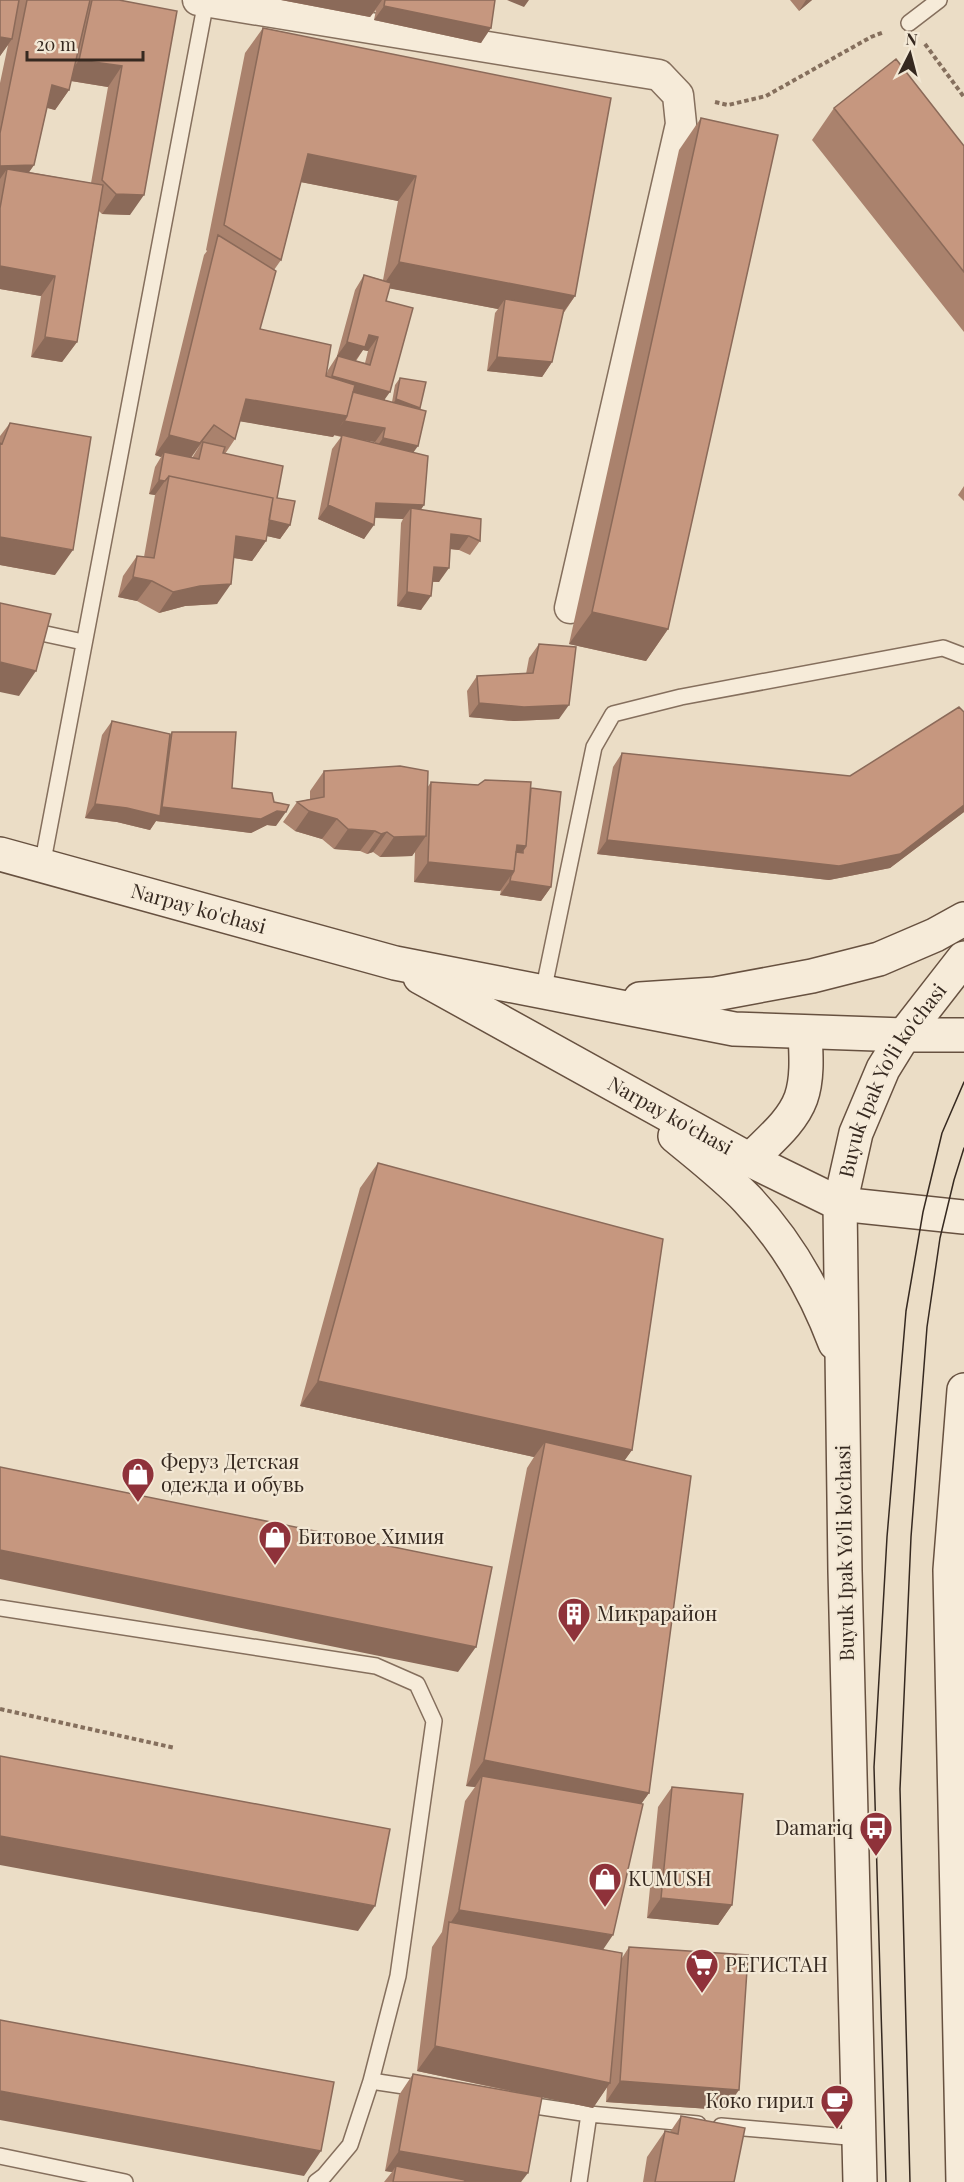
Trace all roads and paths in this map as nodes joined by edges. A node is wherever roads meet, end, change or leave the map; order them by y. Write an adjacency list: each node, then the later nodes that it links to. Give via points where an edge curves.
1 (939, 0): 3 (lane)
2 (202, 1): 4 (street, via 659,75); 8 (lane)
3 (909, 23): 4 (path, via 871,37 766,96 728,105); 5 (path)
4 (678, 95): 6 (street, via 681,124)
5 (964, 97)
6 (570, 608)
7 (0, 624): 8 (lane)
8 (83, 642): 11 (lane)
9 (964, 656): 15 (lane, via 943,648 681,697 613,714 594,747)
10 (0, 854): 11 (main road, Narpay ko'chasi)
11 (42, 866): 14 (main road, Narpay ko'chasi)
12 (964, 919): 16 (main road, via 879,959 812,976 715,994)
13 (964, 958): 18 (main road, Buyuk Ipak Yo'li ko'chasi)
14 (395, 963): 15 (main road, Narpay ko'chasi); 20 (main road, Narpay ko'chasi)
15 (543, 992): 16 (main road, Narpay ko'chasi)
16 (595, 1002): 17 (main road, Narpay ko'chasi, via 734,1029)
17 (805, 1032): 18 (main road, Narpay ko'chasi); 21 (main road, via 801,1098 792,1115)
18 (904, 1035): 19 (main road, Narpay ko'chasi); 22 (main road, Buyuk Ipak Yo'li ko'chasi, via 883,1069 856,1133)
19 (964, 1035)
20 (616, 1087): 21 (main road, Narpay ko'chasi); 24 (main road, via 715,1169 787,1247 820,1305)
21 (750, 1160): 22 (main road, Narpay ko'chasi)
22 (840, 1204): 23 (main road, Narpay ko'chasi); 24 (main road, Buyuk Ipak Yo'li ko'chasi)
23 (964, 1217)
24 (842, 1362): 34 (main road, Buyuk Ipak Yo'li ko'chasi)
25 (964, 1390): 26 (main road)
26 (961, 1460): 40 (main road, via 950,1570)
27 (0, 1608): 30 (lane, via 376,1666 417,1683 434,1721 398,1977)
28 (0, 1709): 29 (path)
29 (175, 1748)
30 (371, 2081): 31 (lane); 37 (lane, via 350,2145)
31 (440, 2092)
32 (509, 2102): 33 (lane)
33 (589, 2114): 34 (lane); 38 (lane)
34 (859, 2138): 39 (main road, Buyuk Ipak Yo'li ko'chasi)
35 (0, 2156): 36 (lane)
36 (125, 2182)
37 (316, 2182)
38 (579, 2182)
39 (860, 2182)
40 (963, 2182)

